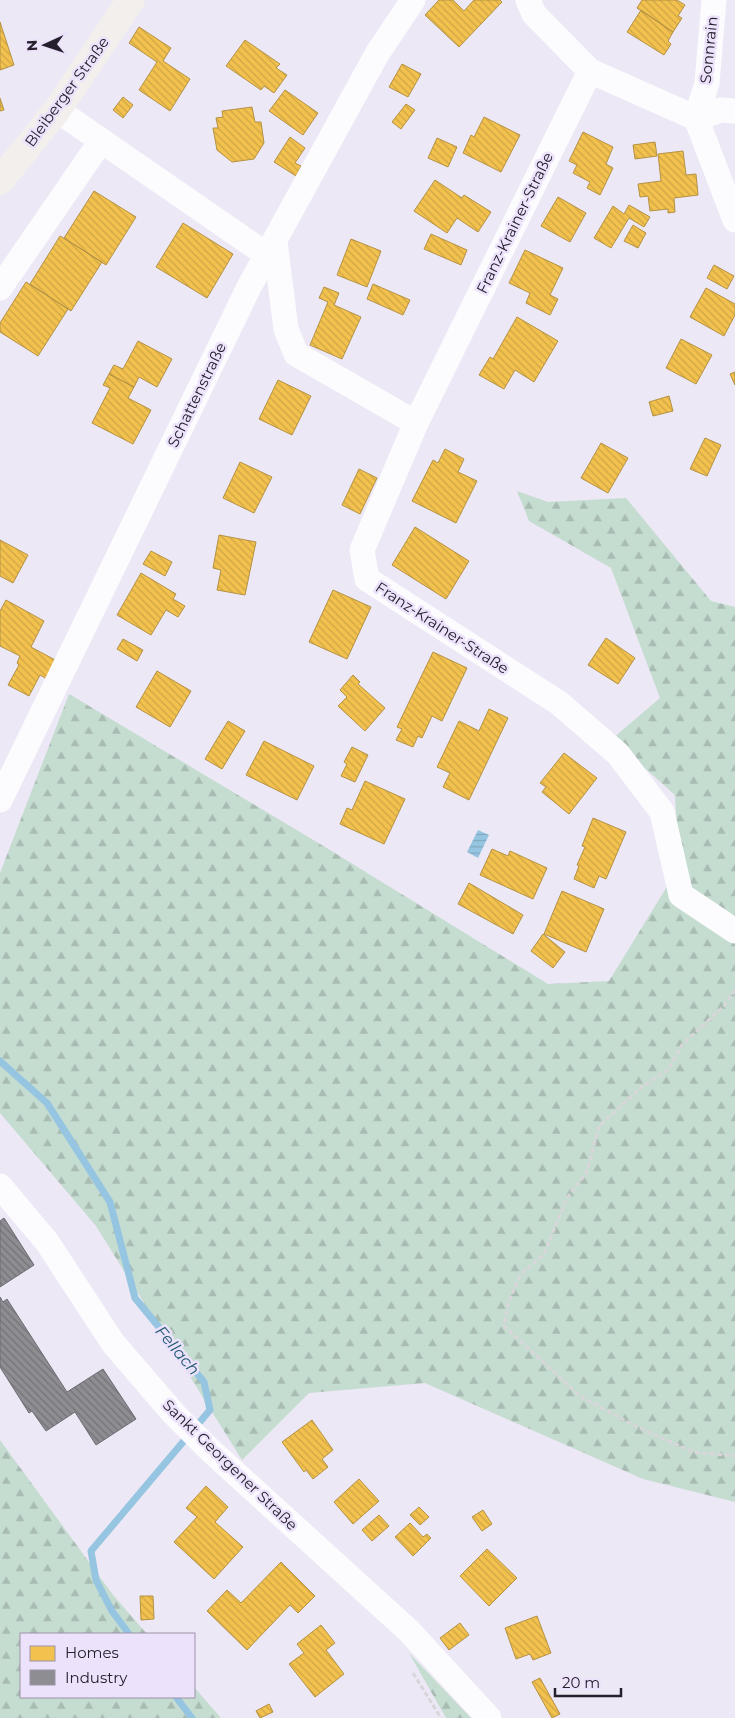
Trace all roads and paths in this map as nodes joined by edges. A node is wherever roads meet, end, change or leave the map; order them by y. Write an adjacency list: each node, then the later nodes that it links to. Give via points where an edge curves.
1 (131, 0): 6 (main road, Bleiberger Straße)
2 (413, 0): 12 (street, Schattenstraße, via 377,54)
3 (528, 0): 5 (street, via 534,14)
4 (714, 0): 8 (street, Sonnrain, via 707,83)
5 (590, 71): 8 (street); 14 (street, Franz-Krainer-Straße)
6 (57, 110): 9 (street); 10 (main road, Bleiberger Straße)
7 (735, 110): 8 (street, via 721,110)
8 (696, 118): 11 (street)
9 (100, 141): 12 (street); 13 (street)
10 (0, 181)
11 (735, 220)
12 (271, 248): 14 (street, via 286,329 296,354); 15 (street, Schattenstraße)
13 (0, 288)
14 (416, 423): 16 (street, Franz-Krainer-Straße, via 362,550 367,579 559,703 618,754 662,812 681,895)
15 (0, 800)
16 (735, 931)
17 (735, 990): 19 (path, via 724,1006 682,1045 668,1070 643,1086 599,1126 587,1172 567,1198 544,1254 521,1274 508,1303 504,1326 580,1396 693,1452)
18 (0, 1186): 20 (street, Sankt Georgener Straße, via 47,1242 113,1343 174,1414 409,1631)
19 (735, 1456)
20 (489, 1718)

